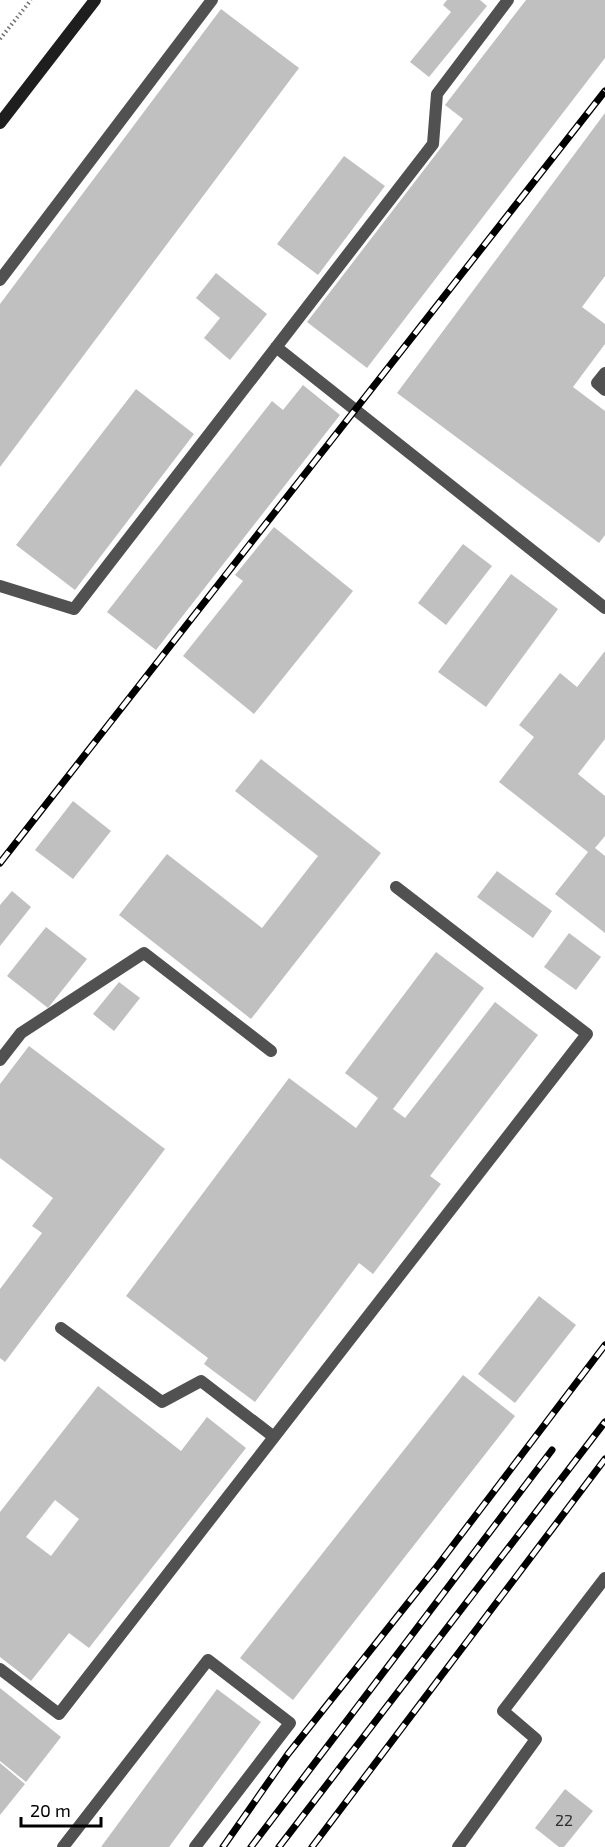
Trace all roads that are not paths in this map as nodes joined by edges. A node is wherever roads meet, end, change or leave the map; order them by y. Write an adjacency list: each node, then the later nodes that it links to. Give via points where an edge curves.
1 (95, 0): 4 (main road)
2 (212, 0): 5 (street)
3 (508, 0): 6 (street, via 437,94 433,144)
4 (0, 123)
5 (0, 280)
6 (276, 347): 9 (street, via 74,609); 10 (street)
7 (605, 373): 8 (street, via 597,384)
8 (605, 390)
9 (0, 586)
10 (605, 608)
11 (396, 887): 15 (street, via 586,1034)
12 (271, 1051): 13 (street, via 144,953 21,1033)
13 (0, 1060)
14 (61, 1328): 15 (street, via 162,1402 201,1381)
15 (274, 1437): 17 (street, via 59,1714)
16 (605, 1578): 20 (street, via 502,1711 536,1739)
17 (0, 1669)
18 (63, 1847): 19 (street, via 208,1660 290,1723)
19 (195, 1847)
20 (458, 1847)

